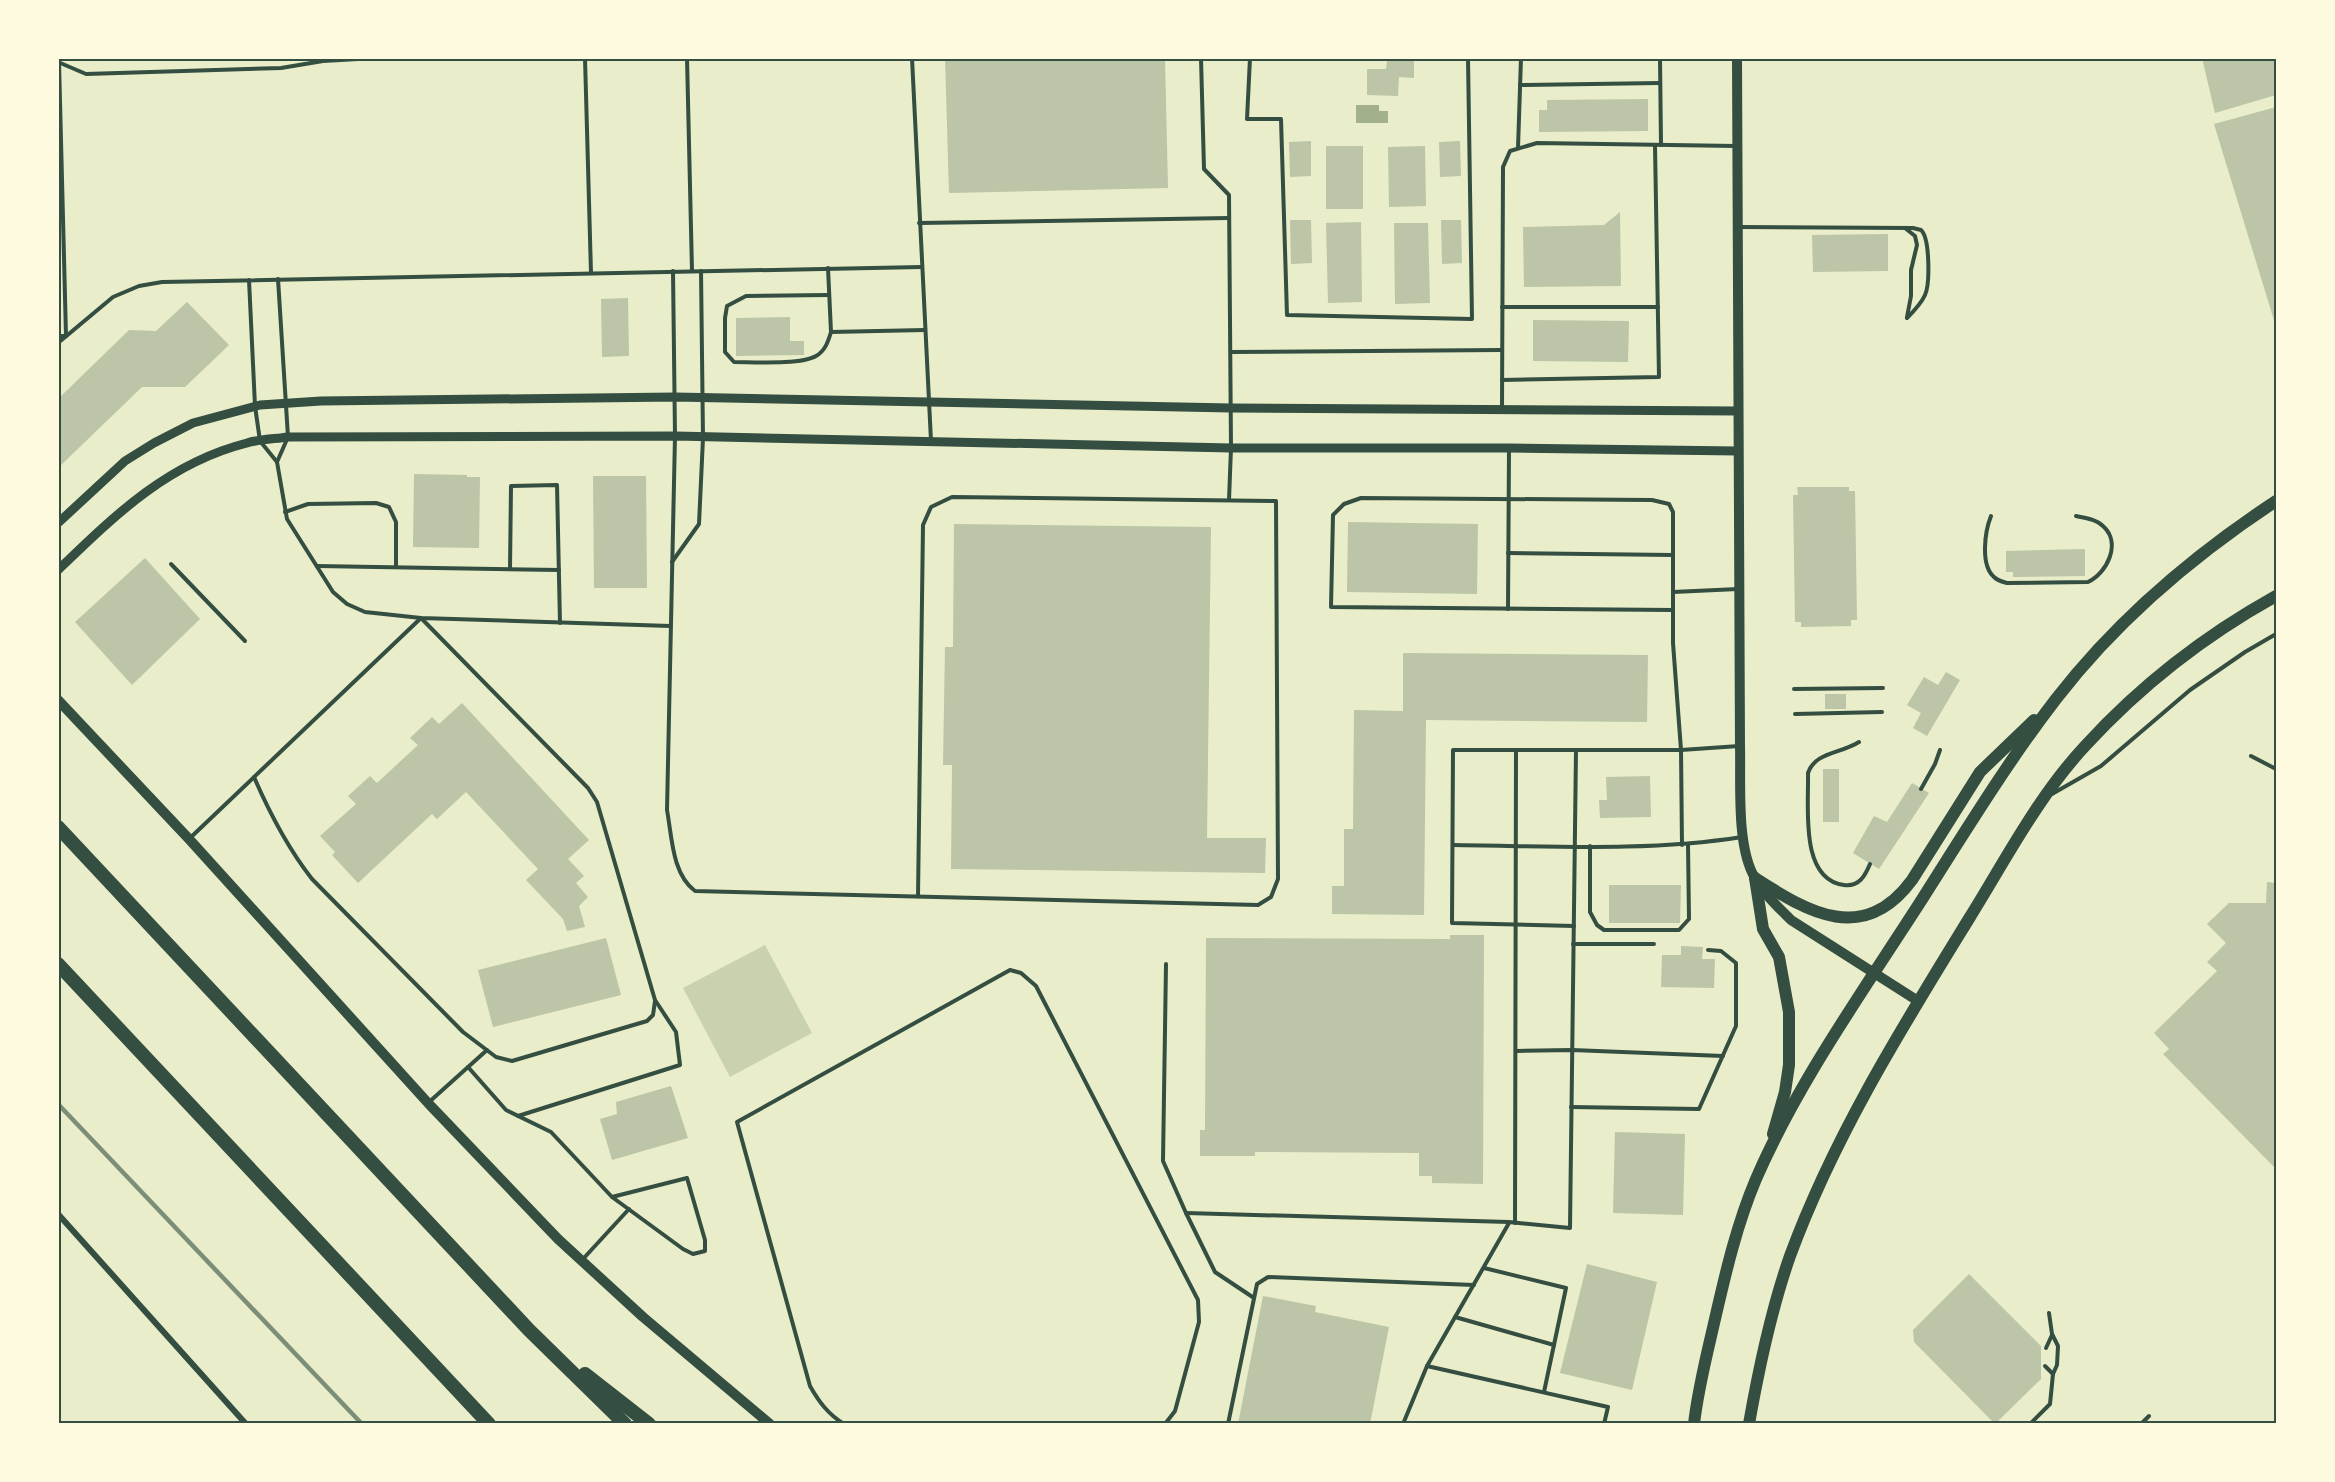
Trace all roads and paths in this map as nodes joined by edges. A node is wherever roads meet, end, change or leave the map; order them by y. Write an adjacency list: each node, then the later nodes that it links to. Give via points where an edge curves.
1 (376, 58): 11 (lane, via 281,68 86,74)
2 (585, 58): 27 (lane)
3 (687, 58): 25 (lane)
4 (912, 58): 19 (lane)
5 (1201, 58): 18 (lane, via 1204,169 1230,195)
6 (1250, 58): 7 (lane, via 1247,119 1281,119 1287,315 1472,319)
7 (1468, 58)
8 (1521, 58): 13 (lane)
9 (1660, 58): 12 (lane)
10 (1737, 58): 16 (main road)
11 (59, 62): 36 (lane)
12 (1660, 83): 13 (lane); 15 (lane)
13 (1520, 85): 17 (lane)
14 (1655, 145): 15 (lane); 17 (lane, via 1537,143); 32 (lane)
15 (1661, 145): 16 (lane)
16 (1737, 146): 20 (main road)
17 (1518, 148): 31 (lane, via 1510,151 1503,167)
18 (1230, 218): 19 (lane); 39 (lane)
19 (919, 224): 22 (lane)
20 (1737, 227): 21 (lane); 48 (main road)
21 (1905, 228): 21 (lane, via 1924,233 1928,252 1927,292 1907,318 1917,244 1915,236)
22 (921, 267): 23 (lane); 33 (lane)
23 (828, 268): 26 (lane); 30 (lane)
24 (674, 271): 25 (lane); 27 (lane); 41 (lane)
25 (692, 271): 26 (lane)
26 (701, 271): 42 (lane)
27 (591, 273): 28 (lane)
28 (278, 279): 29 (lane); 44 (lane)
29 (249, 280): 36 (lane, via 139,286 113,297); 45 (lane)
30 (829, 295): 34 (lane); 34 (lane, via 746,296 727,306 725,352 734,362 803,361 817,356 826,347)
31 (1502, 307): 32 (lane); 38 (lane)
32 (1658, 307): 40 (lane, via 1659,377)
33 (925, 330): 34 (lane); 43 (lane)
34 (831, 332)
35 (58, 336): 36 (lane)
36 (66, 336): 37 (lane)
37 (58, 343)
38 (1501, 350): 39 (lane); 40 (lane)
39 (1231, 352): 46 (lane)
40 (1502, 380): 47 (lane)
41 (675, 397): 42 (street); 44 (street); 49 (lane)
42 (703, 398): 43 (street); 51 (lane)
43 (929, 402): 46 (street); 53 (lane)
44 (286, 403): 45 (street); 50 (lane)
45 (255, 406): 52 (lane); 64 (street, via 193,423 154,443 125,461)
46 (1231, 408): 47 (street); 54 (lane)
47 (1502, 408): 48 (street)
48 (1738, 411): 56 (main road)
49 (675, 436): 50 (street); 51 (street); 67 (lane)
50 (288, 437): 52 (street); 57 (lane)
51 (704, 438): 53 (street); 67 (lane, via 699,524)
52 (260, 441): 57 (lane); 72 (street, via 213,453 177,471 115,516)
53 (931, 442): 54 (street)
54 (1232, 447): 55 (street); 59 (lane)
55 (1509, 447): 56 (street); 58 (lane)
56 (1738, 451): 74 (main road)
57 (277, 462): 61 (lane)
58 (1508, 499): 65 (lane); 66 (lane, via 1652,500 1669,504 1673,512); 77 (lane, via 1361,498 1344,504 1333,516 1330,607)
59 (1229, 500): 112 (lane, via 952,497 931,507 923,525); 112 (lane, via 1276,501 1278,879 1270,897 1257,905)
60 (2277, 501): 87 (main road, via 2221,538 2180,572 2120,626)
61 (285, 512): 69 (lane); 70 (lane, via 308,504 376,503 389,507 396,522)
62 (1991, 516): 63 (lane, via 1986,558 1988,571 1995,579 2007,583 2088,582 2106,568 2111,536 2094,520)
63 (2076, 516)
64 (58, 523)
65 (1508, 553): 66 (lane); 77 (lane)
66 (1673, 555): 75 (lane)
67 (672, 563): 81 (lane)
68 (171, 564): 83 (lane)
69 (316, 566): 70 (lane); 79 (lane, via 333,592 347,604 365,612)
70 (396, 567): 71 (lane)
71 (510, 569): 73 (lane); 73 (lane, via 511,486 557,485)
72 (58, 570)
73 (560, 570): 80 (lane)
74 (1739, 589): 75 (lane); 91 (main road)
75 (1673, 592): 78 (lane)
76 (2277, 596): 100 (main road, via 2226,626 2151,680 2084,747)
77 (1508, 609): 78 (lane)
78 (1673, 610): 94 (lane)
79 (421, 618): 80 (lane); 98 (lane); 121 (lane, via 588,788 597,802)
80 (560, 623): 81 (lane)
81 (670, 626): 112 (lane, via 667,810 685,883 695,891)
82 (2277, 634): 100 (lane, via 2190,690 2101,766)
83 (245, 641)
84 (1883, 688): 85 (lane)
85 (1794, 690)
86 (58, 699): 103 (main road)
87 (2056, 699): 111 (main road, via 1980,772 1912,880 1884,909 1856,917 1827,914 1796,905); 120 (main road, via 2000,777)
88 (1882, 712): 89 (lane)
89 (1795, 714)
90 (1858, 742): 110 (lane, via 1811,764 1809,839 1818,868 1836,883 1856,884)
91 (1740, 746): 94 (lane); 102 (main road)
92 (1516, 750): 93 (lane); 105 (lane, via 1453,750); 107 (lane)
93 (1576, 750): 94 (lane); 108 (lane)
94 (1681, 750): 106 (lane)
95 (1940, 750): 99 (lane)
96 (2251, 756): 97 (lane)
97 (2277, 769)
98 (254, 777): 103 (lane); 123 (lane, via 292,854 312,879 463,1032)
99 (1921, 789)
100 (2043, 799): 122 (main road)
101 (58, 827): 144 (highway)
102 (1743, 837): 104 (lane); 111 (main road, via 1746,859)
103 (189, 839): 128 (main road)
104 (1688, 844): 106 (lane); 109 (lane, via 1689,919 1679,930 1604,930 1597,925 1590,912)
105 (1453, 845): 107 (lane); 113 (lane, via 1452,923)
106 (1682, 845): 109 (lane)
107 (1516, 846): 108 (lane); 113 (lane)
108 (1575, 846): 109 (lane); 114 (lane)
109 (1590, 846)
110 (1870, 864)
111 (1755, 878): 120 (main road, via 1791,920); 131 (main road, via 1764,929 1779,957 1789,1012 1788,1074)
112 (918, 897)
113 (1516, 926): 114 (lane); 125 (lane)
114 (1574, 926): 115 (lane)
115 (1573, 944): 116 (lane); 124 (lane)
116 (1654, 944)
117 (1708, 950): 126 (lane, via 1721,951 1737,963 1737,1026)
118 (58, 964): 154 (highway)
119 (1166, 964): 134 (lane, via 1163,1161)
120 (1874, 974): 122 (main road); 131 (main road, via 1814,1070)
121 (655, 1000): 123 (lane, via 653,1015 647,1022 512,1061); 130 (lane, via 676,1032 680,1065)
122 (1918, 1001): 164 (main road, via 1844,1132 1813,1198 1769,1328)
123 (487, 1050): 127 (lane)
124 (1572, 1050): 125 (lane); 126 (lane); 129 (lane)
125 (1516, 1051): 137 (lane)
126 (1723, 1056): 129 (lane, via 1699,1109)
127 (468, 1067): 128 (lane); 130 (lane, via 506,1110)
128 (428, 1103): 138 (main road)
129 (1571, 1107): 137 (lane, via 1570,1228)
130 (518, 1116): 132 (lane, via 551,1132)
131 (1767, 1156): 163 (main road, via 1730,1256 1699,1386)
132 (612, 1197): 133 (lane); 133 (lane, via 687,1178 705,1251 693,1254 683,1249)
133 (629, 1209): 138 (lane)
134 (1186, 1213): 136 (lane); 141 (lane, via 1215,1272)
135 (58, 1214): 153 (street)
136 (1509, 1222): 137 (lane); 139 (lane)
137 (1515, 1222)
138 (581, 1262): 157 (main road)
139 (1484, 1268): 140 (lane); 146 (lane, via 1566,1288)
140 (1474, 1285): 141 (lane, via 1268,1277 1257,1284); 143 (lane)
141 (1254, 1298): 160 (lane)
142 (2049, 1313): 145 (lane)
143 (1455, 1317): 146 (lane); 148 (lane)
144 (529, 1330): 155 (highway); 156 (highway)
145 (2052, 1334): 147 (lane); 150 (lane, via 2058,1346)
146 (1554, 1345): 151 (lane)
147 (2046, 1348)
148 (1427, 1366): 151 (lane); 161 (lane)
149 (2045, 1366): 150 (lane)
150 (2053, 1374): 165 (lane, via 2050,1404)
151 (1544, 1392): 162 (lane, via 1608,1407)
152 (2149, 1416): 166 (lane)
153 (246, 1424)
154 (489, 1424)
155 (625, 1424)
156 (649, 1424)
157 (770, 1424)
158 (844, 1424): 159 (lane, via 819,1402 810,1386 737,1122 1010,970 1021,973 1036,986 1198,1300 1199,1322 1175,1411)
159 (1165, 1424)
160 (1228, 1424)
161 (1403, 1424)
162 (1604, 1424)
163 (1694, 1424)
164 (1749, 1424)
165 (2030, 1424)
166 (2141, 1424)

